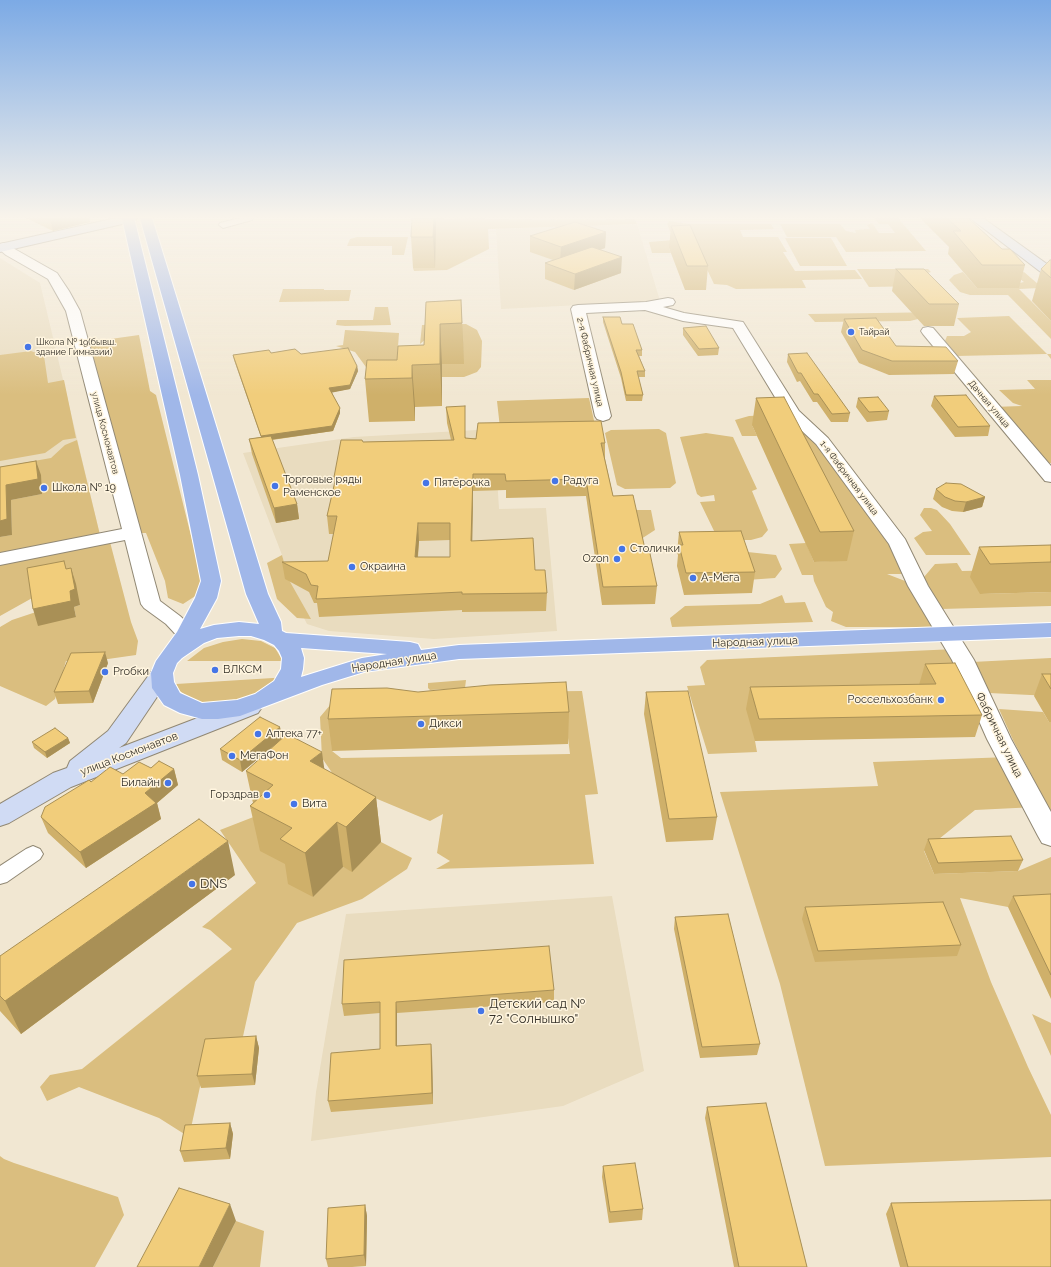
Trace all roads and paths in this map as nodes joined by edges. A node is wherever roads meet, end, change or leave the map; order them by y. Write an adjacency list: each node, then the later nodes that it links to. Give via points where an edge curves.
1 (54, 277): 9 (street, улица Космонавтов, via 73,311)
2 (143, 277): 12 (main road, улица Космонавтов, via 211,581 206,598)
3 (163, 277): 14 (main road, via 255,588)
4 (668, 302): 5 (street)
5 (646, 306): 7 (street, 2-я Фабричная улица, via 578,309); 13 (street, 1-я Фабричная улица, via 683,317 738,324 793,414 822,441 898,543 918,586)
6 (928, 331): 8 (street, Дачная улица)
7 (603, 416)
8 (1051, 477)
9 (132, 533): 10 (street); 12 (street, улица Космонавтов, via 151,604)
10 (0, 559)
11 (1051, 630): 13 (main road, Народная улица)
12 (187, 634): 16 (main road, улица Космонавтов)
13 (947, 634): 15 (main road, Народная улица); 20 (street, Фабричная улица, via 963,660 999,739)
14 (277, 637): 15 (main road, Народная улица); 16 (main road, via 252,629 214,632 182,646); 17 (main road, via 290,649 293,658 292,669 282,686)
15 (459, 652): 17 (main road, Народная улица, via 362,665)
16 (165, 667): 17 (main road, via 162,682 164,688 172,699 188,707 202,711 218,711 240,708); 18 (main road, улица Космонавтов, via 117,737)
17 (263, 700): 18 (main road, улица Космонавтов, via 242,711)
18 (62, 780): 19 (main road, улица Космонавтов)
19 (0, 816)
20 (1051, 836)
21 (33, 854): 22 (street)
22 (0, 876)

